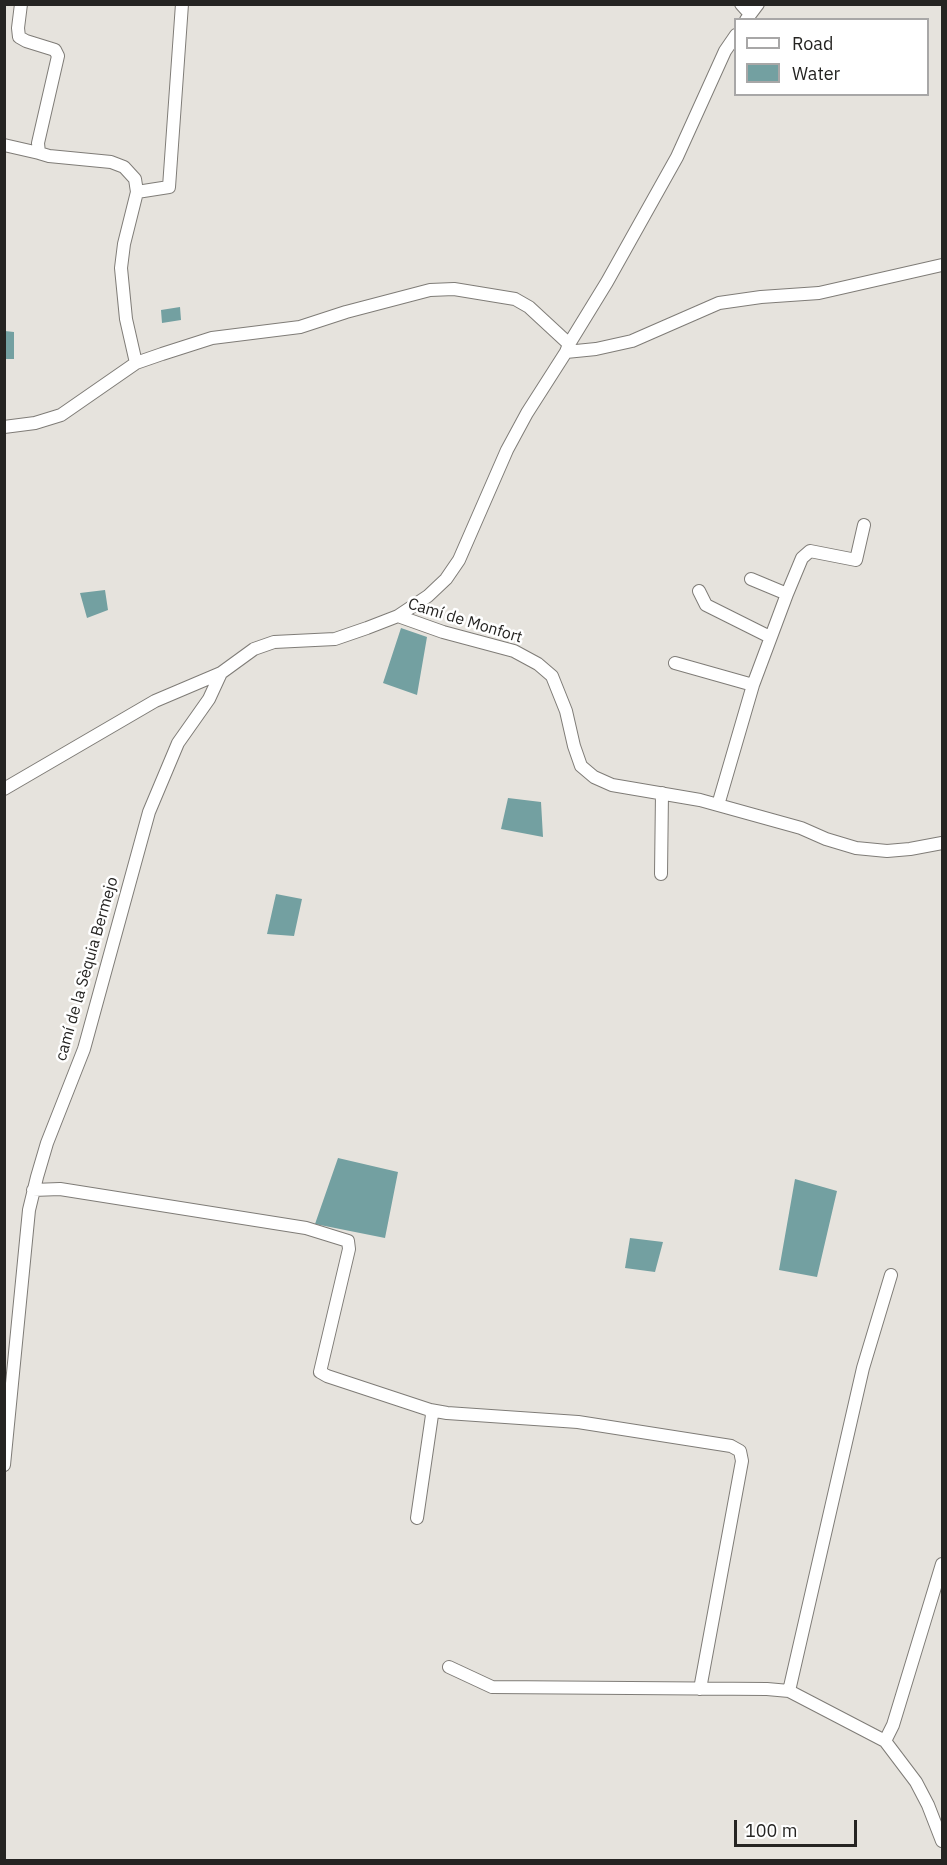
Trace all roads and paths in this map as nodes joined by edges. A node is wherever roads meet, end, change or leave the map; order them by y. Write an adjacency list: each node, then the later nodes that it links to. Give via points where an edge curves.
1 (21, 4): 8 (street, via 20,37 55,50 58,56)
2 (182, 4): 9 (street, via 169,187)
3 (741, 4): 5 (street)
4 (758, 4): 5 (street)
5 (748, 17)
6 (734, 37): 11 (street, via 677,157)
7 (4, 145): 8 (street)
8 (39, 153): 9 (street, via 124,167 135,179)
9 (137, 192): 12 (street, via 121,268 126,319)
10 (942, 265): 11 (street, via 819,293 719,303 632,341 596,349)
11 (567, 348): 12 (street, via 529,306 515,299 454,289 430,290 300,327 212,338); 18 (street, via 507,450 459,560 428,596)
12 (136, 363): 13 (street, via 61,415)
13 (4, 427)
14 (864, 525): 17 (street, via 856,560 810,551 802,558)
15 (751, 579): 17 (street)
16 (699, 591): 19 (street, via 706,605)
17 (787, 594): 19 (street)
18 (398, 616): 21 (street, Camí de Monfort, via 335,639 274,642 254,649); 24 (street, Camí de Monfort, via 514,651 538,664 552,676 560,694 581,766 612,785)
19 (770, 637): 22 (street)
20 (675, 663): 22 (street)
21 (221, 673): 23 (street, Camí de Monfort, via 155,701); 28 (street, camí de la Sèquia Bermejo, via 209,699 178,743 150,812 84,1049 46,1143)
22 (753, 685): 25 (street)
23 (4, 789)
24 (662, 793): 25 (street, Camí de Monfort); 27 (street)
25 (718, 805): 26 (street, Camí de Monfort, via 856,848 887,851)
26 (942, 843)
27 (661, 874)
28 (33, 1190): 30 (street, via 60,1189 306,1228 348,1241 320,1372); 31 (street, camí de la Sèquia Bermejo)
29 (891, 1275): 36 (street, via 863,1368)
30 (430, 1410): 32 (street); 35 (street, via 600,1425 731,1446 740,1451)
31 (4, 1465)
32 (417, 1518)
33 (942, 1564): 37 (street)
34 (449, 1667): 35 (street, via 492,1687)
35 (700, 1689): 36 (street)
36 (789, 1691): 37 (street)
37 (885, 1741): 38 (street, via 916,1782)
38 (942, 1841)

